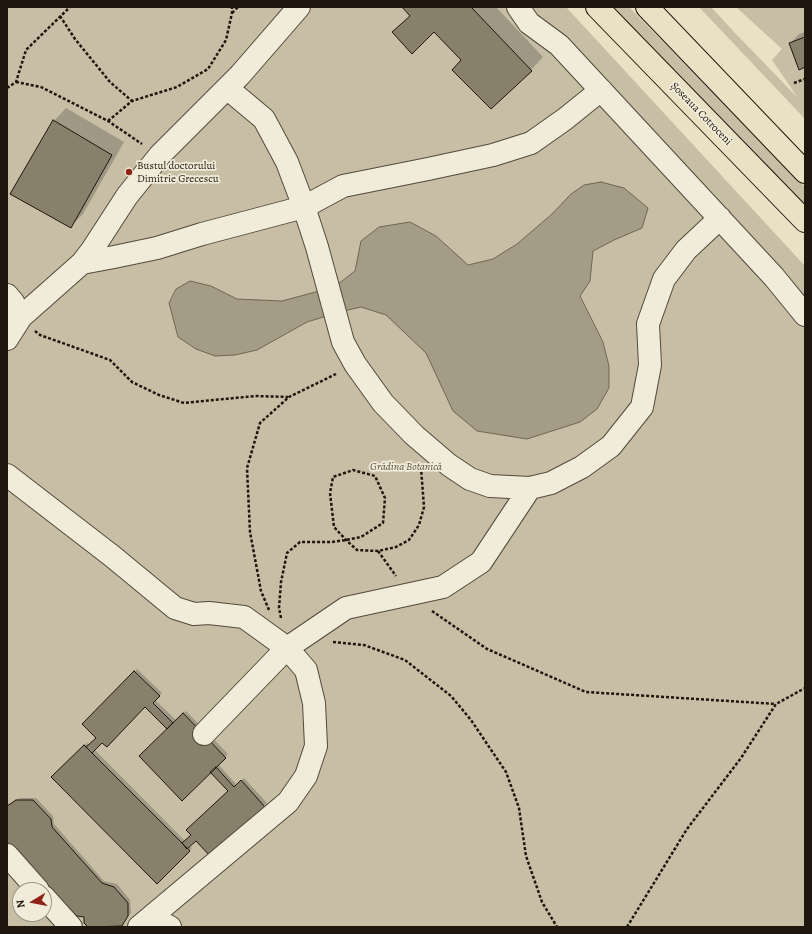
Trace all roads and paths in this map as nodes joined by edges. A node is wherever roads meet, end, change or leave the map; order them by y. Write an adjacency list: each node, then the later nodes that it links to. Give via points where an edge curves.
1 (70, 7): 9 (path)
2 (232, 7): 8 (path)
3 (238, 7): 8 (path)
4 (299, 7): 14 (street)
5 (518, 7): 15 (street, via 529,23 559,45)
6 (597, 7): 22 (main road, Șoseaua Cotroceni)
7 (647, 7): 19 (main road)
8 (232, 13): 16 (path, via 226,40 208,69 177,87)
9 (60, 16): 11 (path, via 26,50); 16 (path, via 110,82)
10 (805, 79): 12 (path)
11 (16, 82): 13 (path); 17 (path, via 41,87)
12 (794, 83)
13 (7, 88)
14 (227, 88): 18 (street); 20 (street, via 264,119 287,162)
15 (601, 90): 20 (street, via 530,143 428,170 343,186); 21 (street)
16 (132, 101): 17 (path)
17 (108, 121): 18 (path)
18 (160, 155): 23 (street, via 127,196)
19 (805, 172)
20 (304, 207): 23 (street, via 157,248); 28 (street, via 343,342)
21 (720, 218): 25 (street); 32 (street, via 686,250 664,279 648,324 650,365 642,407 611,446 588,463 551,483)
22 (805, 222)
23 (82, 262): 26 (street)
24 (7, 295): 26 (street)
25 (805, 315)
26 (21, 316): 27 (street); 29 (path, via 40,335 110,360 132,382 184,403 255,396)
27 (7, 339)
28 (355, 364): 29 (path); 30 (street, via 383,403)
29 (289, 397): 36 (path, via 260,423 247,468 250,532 261,591)
30 (414, 434): 32 (street, via 449,466 470,479 490,486); 34 (path, via 424,494 419,525 409,540 396,547)
31 (7, 475): 38 (street, via 175,608 194,614 244,617)
32 (530, 488): 35 (street, via 482,562 443,587)
33 (346, 540): 33 (path, via 361,537 383,522 385,498 375,476 353,470 333,477 330,493 334,527); 34 (path, via 357,550); 38 (path, via 300,542 287,552 279,608)
34 (378, 551): 35 (path)
35 (410, 595): 38 (street, via 346,608); 40 (path, via 487,649 586,692)
36 (270, 611)
37 (329, 641): 48 (path, via 364,645 405,660 451,696 471,720 506,772 519,808 526,856 542,902)
38 (287, 648): 41 (street); 45 (street, via 306,670 314,703 316,746 306,776 288,802)
39 (805, 688): 40 (path)
40 (776, 704): 49 (path, via 741,758 687,829)
41 (204, 734)
42 (7, 855): 43 (street)
43 (31, 882)
44 (52, 905): 46 (street)
45 (145, 922): 47 (street)
46 (71, 927)
47 (170, 927)
48 (557, 927)
49 (627, 927)

